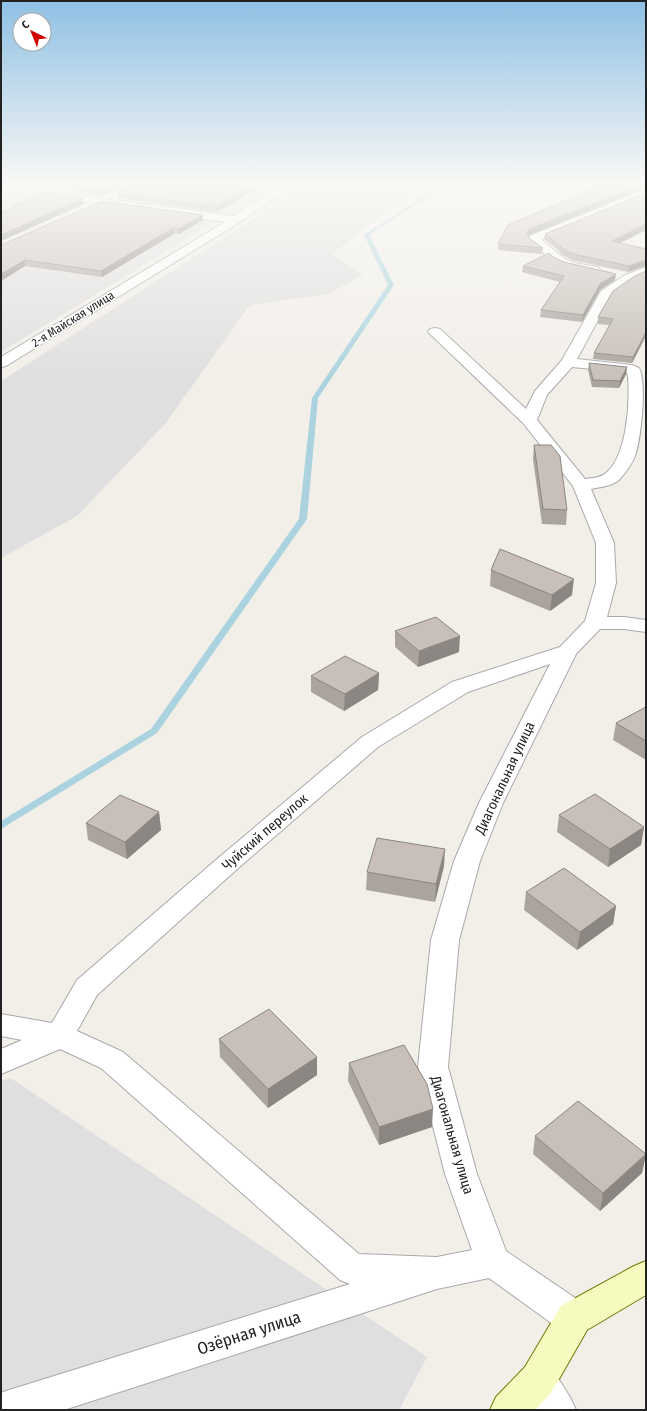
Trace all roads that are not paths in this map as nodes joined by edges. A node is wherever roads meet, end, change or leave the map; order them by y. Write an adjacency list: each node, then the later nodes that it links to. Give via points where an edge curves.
1 (185, 251): 7 (street, 2-я Майская улица)
2 (549, 251): 3 (street, via 557,259 568,264)
3 (604, 272)
4 (631, 275): 6 (street, via 606,294)
5 (435, 332): 8 (street, Диагональная улица)
6 (568, 362): 8 (street, via 540,394); 9 (street, via 627,368 634,371 637,376 637,391 626,457 613,476 606,481)
7 (1, 363)
8 (529, 420): 9 (street, Диагональная улица)
9 (581, 485): 10 (street, Диагональная улица, via 605,543 606,583)
10 (595, 623): 11 (street); 12 (street, Диагональная улица)
11 (646, 626)
12 (567, 651): 14 (street, Чуйский переулок, via 460,687 370,742 87,988); 16 (street, Диагональная улица, via 491,803 467,862 445,940 433,1067 461,1174)
13 (1, 1025): 14 (street)
14 (60, 1036): 15 (street); 17 (street, via 112,1060 352,1269)
15 (1, 1062)
16 (493, 1261): 17 (street, Озёрная улица); 19 (street)
17 (437, 1273): 21 (street, Озёрная улица)
18 (646, 1277): 19 (main road)
19 (574, 1318): 20 (main road)
20 (538, 1380): 22 (main road); 23 (street)
21 (6, 1410)
22 (509, 1410)
23 (557, 1410)

